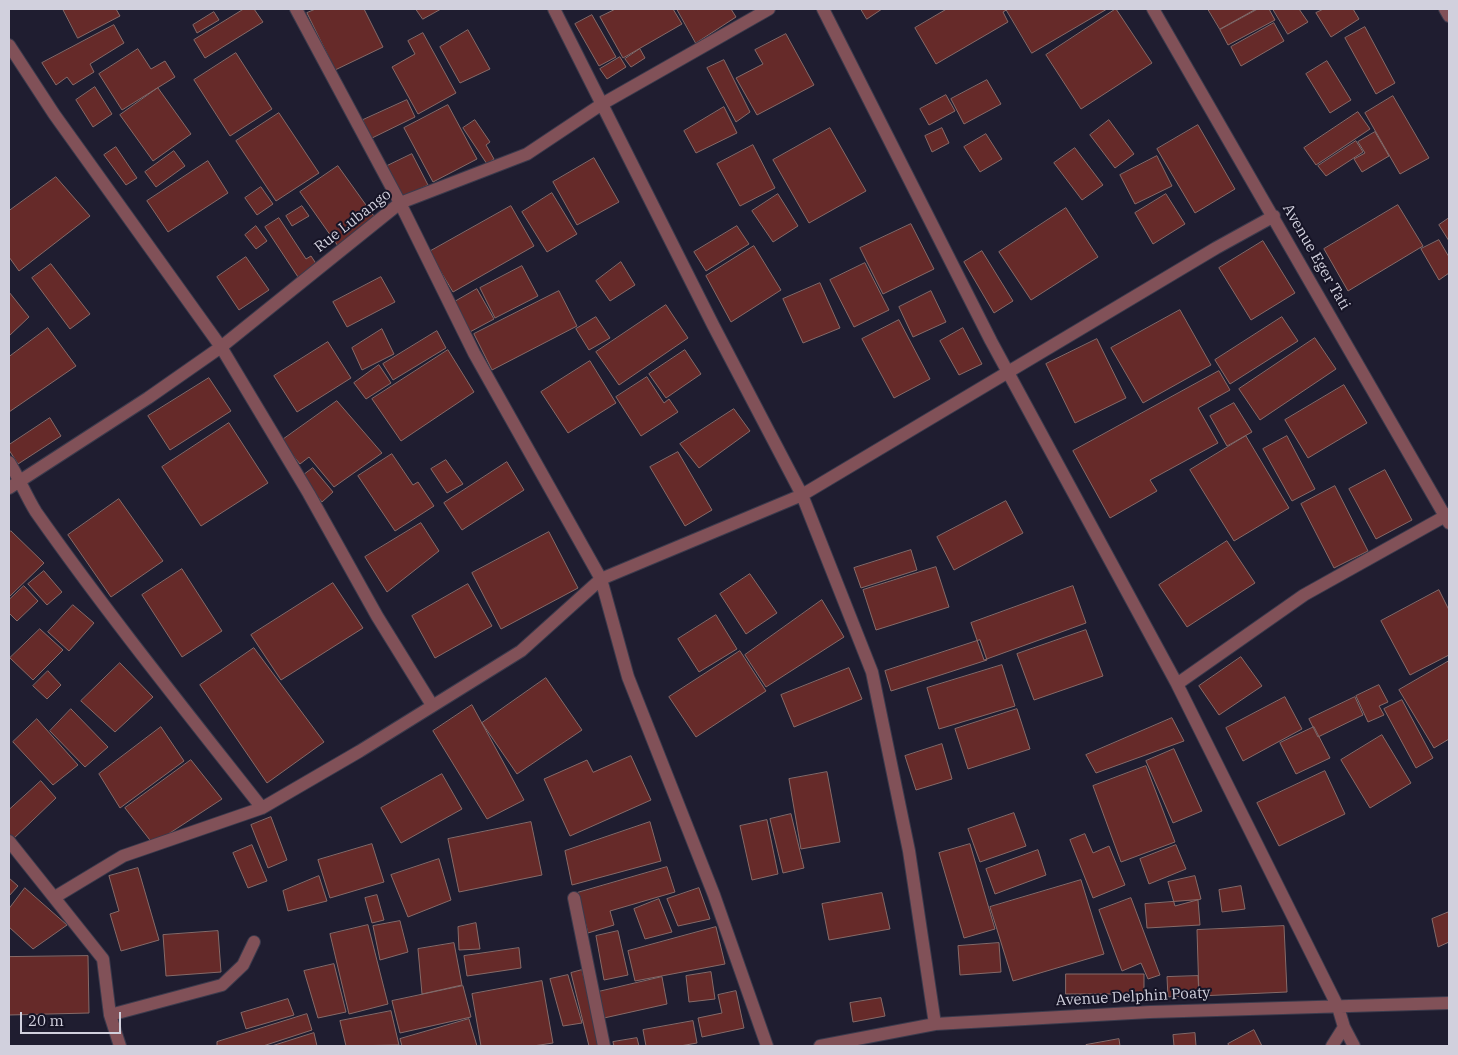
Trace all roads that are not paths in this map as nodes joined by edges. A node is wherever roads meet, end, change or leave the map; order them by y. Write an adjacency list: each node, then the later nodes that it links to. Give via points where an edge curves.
1 (296, 9): 10 (street)
2 (554, 9): 9 (street)
3 (769, 9): 9 (street, Rue Lubango)
4 (823, 9): 13 (street)
5 (1153, 9): 11 (street, Avenue Eger Tati)
6 (1445, 9): 7 (street)
7 (1449, 16)
8 (9, 45): 12 (street, via 54,114)
9 (602, 104): 10 (street, Rue Lubango, via 527,154); 17 (street)
10 (400, 203): 12 (street, Rue Lubango); 19 (street, via 474,354)
11 (1274, 216): 13 (street); 18 (street, Avenue Eger Tati)
12 (221, 347): 15 (street, Rue Lubango); 21 (street)
13 (1008, 372): 17 (street); 20 (street)
14 (9, 462): 15 (street)
15 (20, 480): 16 (street, Rue Lubango); 22 (street, via 34,509 121,628)
16 (9, 488)
17 (802, 495): 19 (street); 30 (street, via 872,672 909,851)
18 (1448, 518): 20 (street, via 1304,595)
19 (602, 579): 21 (street, via 521,651); 34 (street, via 628,677 714,895)
20 (1177, 684): 28 (street)
21 (432, 705): 22 (street)
22 (262, 808): 24 (street, via 123,856)
23 (9, 841): 24 (street)
24 (55, 897): 29 (street, via 103,959)
25 (574, 898): 33 (street)
26 (254, 942): 29 (street, via 243,965 222,985)
27 (1449, 1003): 28 (street, Avenue Delphin Poaty)
28 (1338, 1007): 30 (street, Avenue Delphin Poaty, via 1150,1012); 31 (street)
29 (110, 1015): 32 (street)
30 (935, 1024): 35 (street, Avenue Delphin Poaty)
31 (1344, 1027): 36 (street); 37 (street)
32 (120, 1046)
33 (604, 1046)
34 (767, 1046)
35 (820, 1046)
36 (1332, 1046)
37 (1354, 1046)

